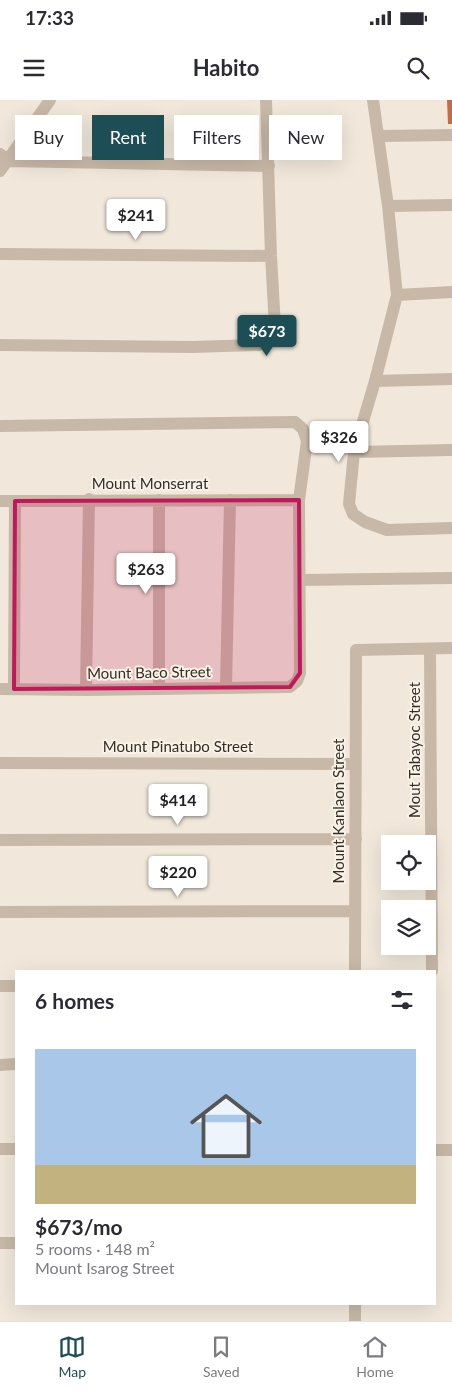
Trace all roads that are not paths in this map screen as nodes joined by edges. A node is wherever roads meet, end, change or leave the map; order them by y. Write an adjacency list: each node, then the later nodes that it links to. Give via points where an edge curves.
1 (50, 100): 6 (street)
2 (266, 100): 7 (street)
3 (373, 100): 5 (street)
4 (452, 135): 5 (street)
5 (379, 136): 9 (street)
6 (3, 162): 7 (street)
7 (269, 166): 11 (street)
8 (452, 205): 9 (street)
9 (388, 206): 13 (street)
10 (0, 254): 11 (street)
11 (271, 256): 14 (street, via 275,327 269,342 192,347)
12 (452, 292): 13 (street)
13 (397, 295): 16 (street)
14 (0, 345)
15 (452, 379): 16 (street)
16 (375, 381): 19 (street)
17 (0, 426): 23 (street, via 295,422 303,429 307,441)
18 (452, 450): 19 (street)
19 (354, 452): 26 (street, via 349,504 353,514 387,530)
20 (90, 500): 21 (street, Mount Monserrat); 25 (street, Mount Monserrat); 35 (street)
21 (160, 500): 22 (street, Mount Monserrat); 34 (street)
22 (230, 500): 23 (street, Mount Monserrat); 31 (street)
23 (299, 500): 28 (street)
24 (0, 501): 25 (street, Mount Monserrat)
25 (15, 501): 33 (street)
26 (452, 528)
27 (452, 578): 28 (street)
28 (301, 580): 31 (street, Mount Baco Street, via 300,673 297,681 290,687)
29 (452, 648): 30 (street)
30 (430, 649): 37 (street, Mount Kanlaon Street, via 356,650); 43 (street, Mout Tabayoc Street)
31 (226, 688): 34 (street, Mount Baco Street)
32 (0, 689): 33 (street, Mount Baco Street)
33 (14, 689): 35 (street, Mount Baco Street)
34 (159, 689): 35 (street, Mount Baco Street)
35 (86, 690)
36 (0, 763): 37 (street, Mount Pinatubo Street)
37 (356, 764): 38 (street, Mount Kanlaon Street)
38 (356, 839): 39 (street); 40 (street, Mount Kanlaon Street)
39 (0, 840)
40 (356, 911): 41 (street); 42 (street, Mount Kanlaon Street)
41 (0, 912)
42 (355, 970)
43 (432, 970)
44 (0, 986): 45 (street)
45 (15, 986)
46 (0, 1064): 47 (street)
47 (15, 1064)
48 (0, 1150): 49 (street)
49 (15, 1150)
50 (436, 1150): 51 (street)
51 (452, 1150)
52 (0, 1243): 53 (street)
53 (15, 1243)
54 (355, 1305): 55 (street)
55 (355, 1321)

